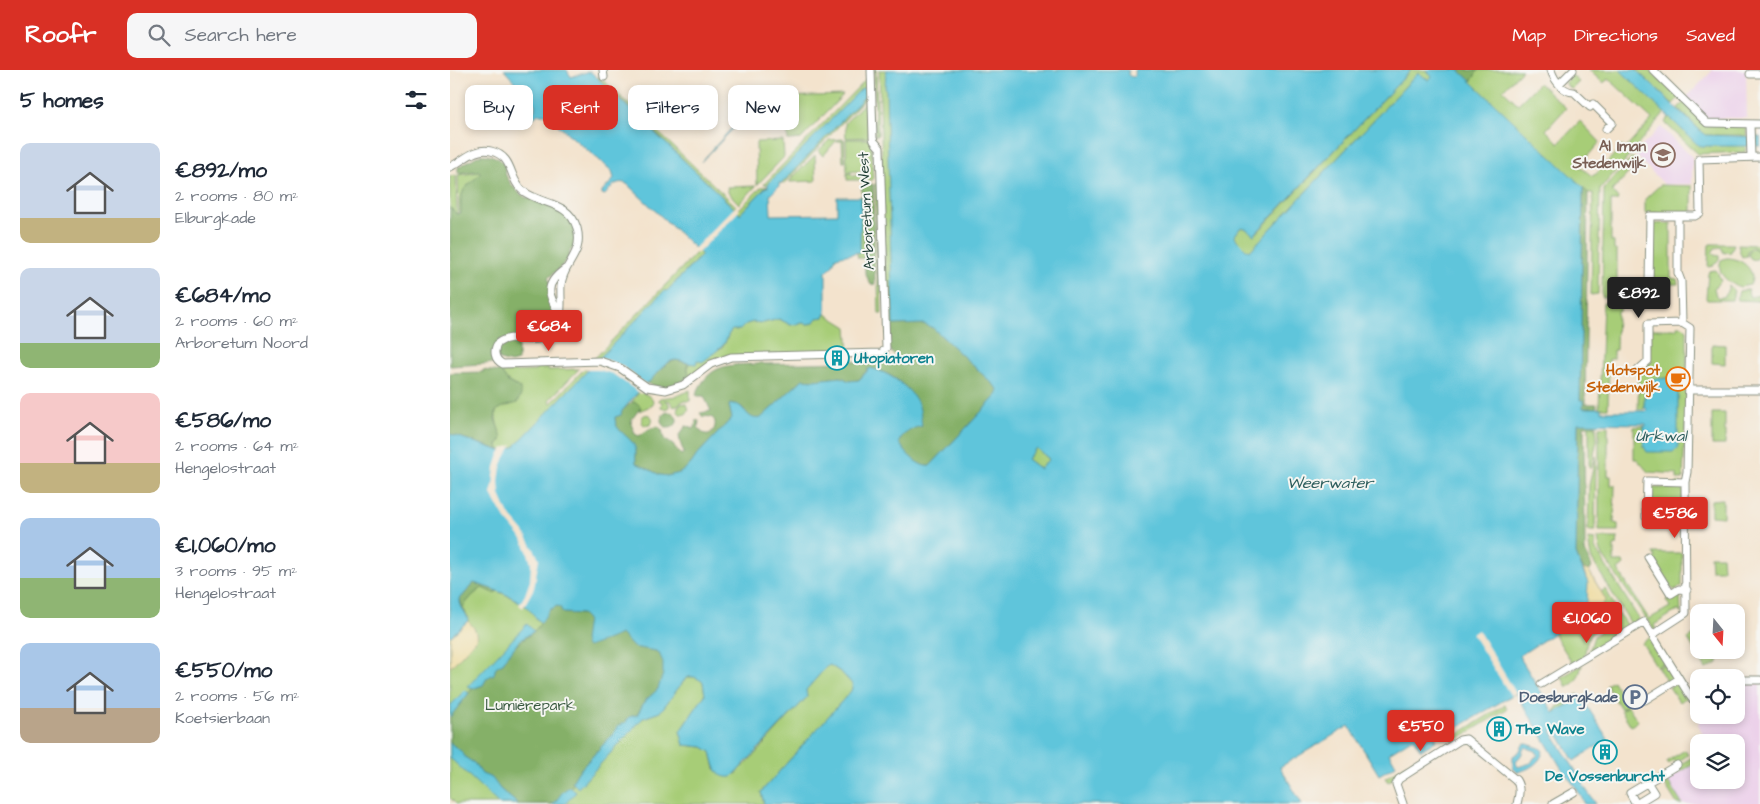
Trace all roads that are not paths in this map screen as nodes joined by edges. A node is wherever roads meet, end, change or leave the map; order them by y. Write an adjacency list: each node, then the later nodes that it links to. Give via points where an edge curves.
1 (871, 70): 17 (street, Arboretum West, via 873,138 880,148 884,352 731,358 712,364 677,388 666,390 642,385 615,365 593,361 503,364 496,357 498,343 508,338 541,339 555,328)
2 (1551, 70): 7 (street, via 1553,78)
3 (1573, 70): 7 (street)
4 (1653, 70): 8 (street, via 1707,123)
5 (1750, 74): 6 (street)
6 (1760, 74)
7 (1560, 84): 10 (street, via 1590,107 1593,104 1612,123)
8 (1750, 124): 9 (street); 11 (street)
9 (1760, 124)
10 (1606, 128)
11 (1751, 157): 12 (street); 14 (street, via 1699,159 1700,213)
12 (1760, 157)
13 (450, 167): 15 (street, via 478,151 492,151 508,163 517,185 524,192 565,209 578,234 575,255)
14 (1678, 216): 16 (street, via 1650,216); 18 (street)
15 (567, 267): 17 (street, via 561,285); 17 (street, via 553,279 549,288)
16 (1649, 284)
17 (560, 315)
18 (1682, 323): 19 (street, via 1648,324 1648,360); 20 (street, via 1690,328)
19 (1638, 370)
20 (1689, 390): 21 (street); 22 (street)
21 (1760, 390)
22 (1685, 482): 23 (street, via 1647,481); 25 (street)
23 (1646, 517)
24 (1648, 557): 25 (street, via 1671,594 1679,589)
25 (1687, 590): 26 (street, via 1686,613)
26 (1652, 635): 27 (street); 30 (street, via 1644,622)
27 (1679, 679): 31 (street); 32 (street)
28 (1745, 680): 29 (street)
29 (1760, 680)
30 (1542, 684)
31 (1690, 695)
32 (1645, 700)
33 (1677, 765): 34 (street)
34 (1648, 782): 39 (street, via 1630,793); 39 (street, via 1654,793)
35 (1574, 792): 38 (street)
36 (1403, 804): 37 (street, via 1396,784 1398,779 1466,739 1516,780 1519,785)
37 (1518, 804)
38 (1553, 804)
39 (1636, 804)

